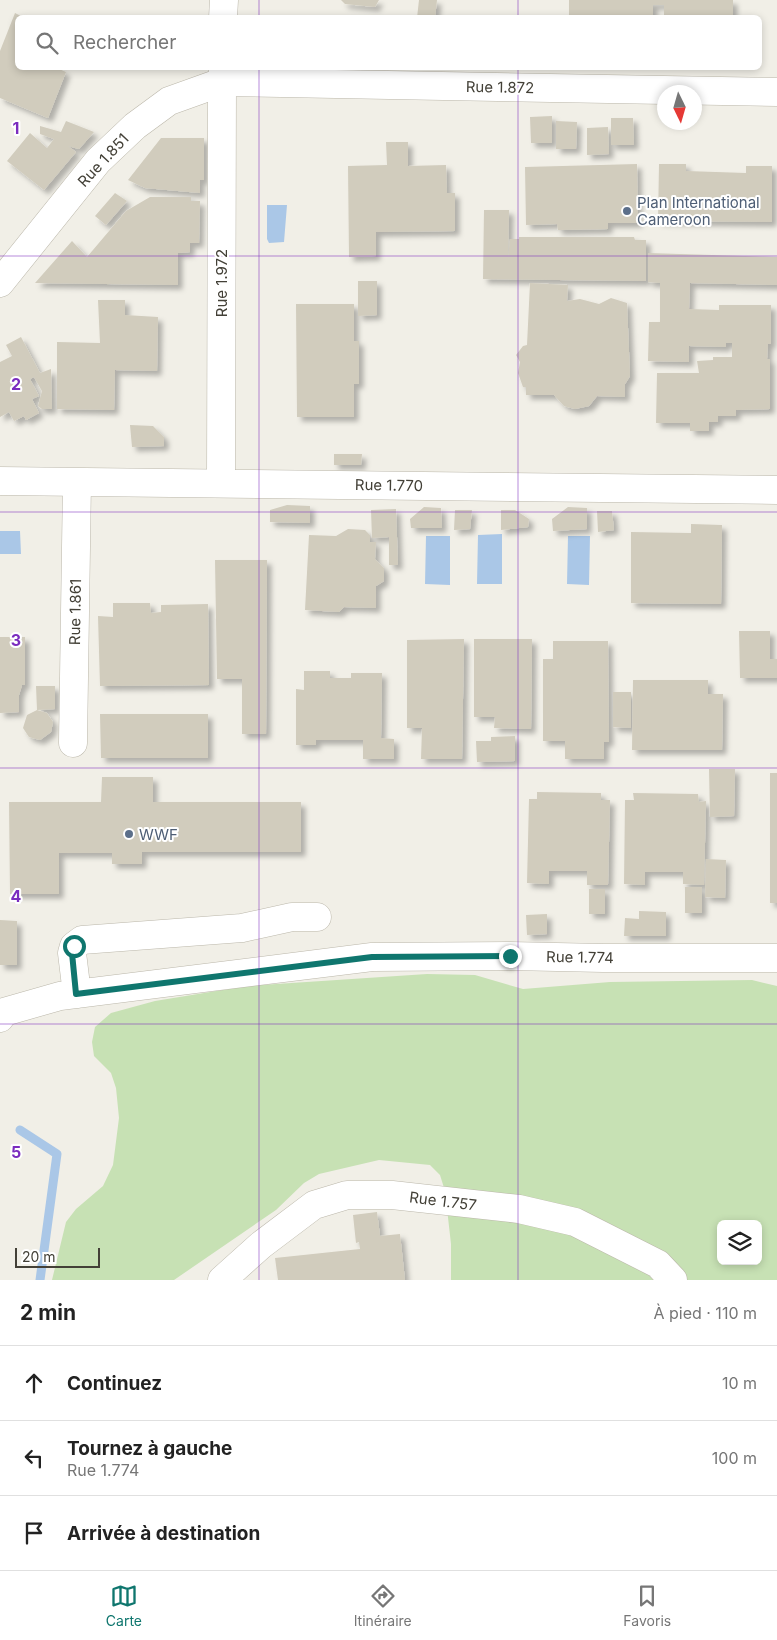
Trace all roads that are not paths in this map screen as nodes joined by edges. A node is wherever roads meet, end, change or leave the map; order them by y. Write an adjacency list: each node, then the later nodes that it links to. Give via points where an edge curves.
1 (224, 0): 2 (street)
2 (224, 15)
3 (222, 75): 4 (street, Rue 1.872); 5 (street, Rue 1.851, via 169,100 135,126 98,162); 8 (street, Rue 1.972)
4 (777, 92)
5 (0, 283)
6 (0, 482): 7 (street, Rue 1.770)
7 (77, 482): 8 (street, Rue 1.770); 10 (street, Rue 1.861)
8 (221, 483): 9 (street, Rue 1.770)
9 (777, 490)
10 (73, 743)
11 (317, 917): 13 (street, via 292,917 242,928 82,940 74,946 72,953)
12 (777, 958): 13 (street, Rue 1.774, via 372,957)
13 (76, 994): 14 (street, Rue 1.774, via 4,1012)
14 (0, 1018)
15 (222, 1280): 16 (street, Rue 1.757, via 314,1205 347,1195 392,1195 519,1210 575,1222 658,1264)
16 (673, 1280)

